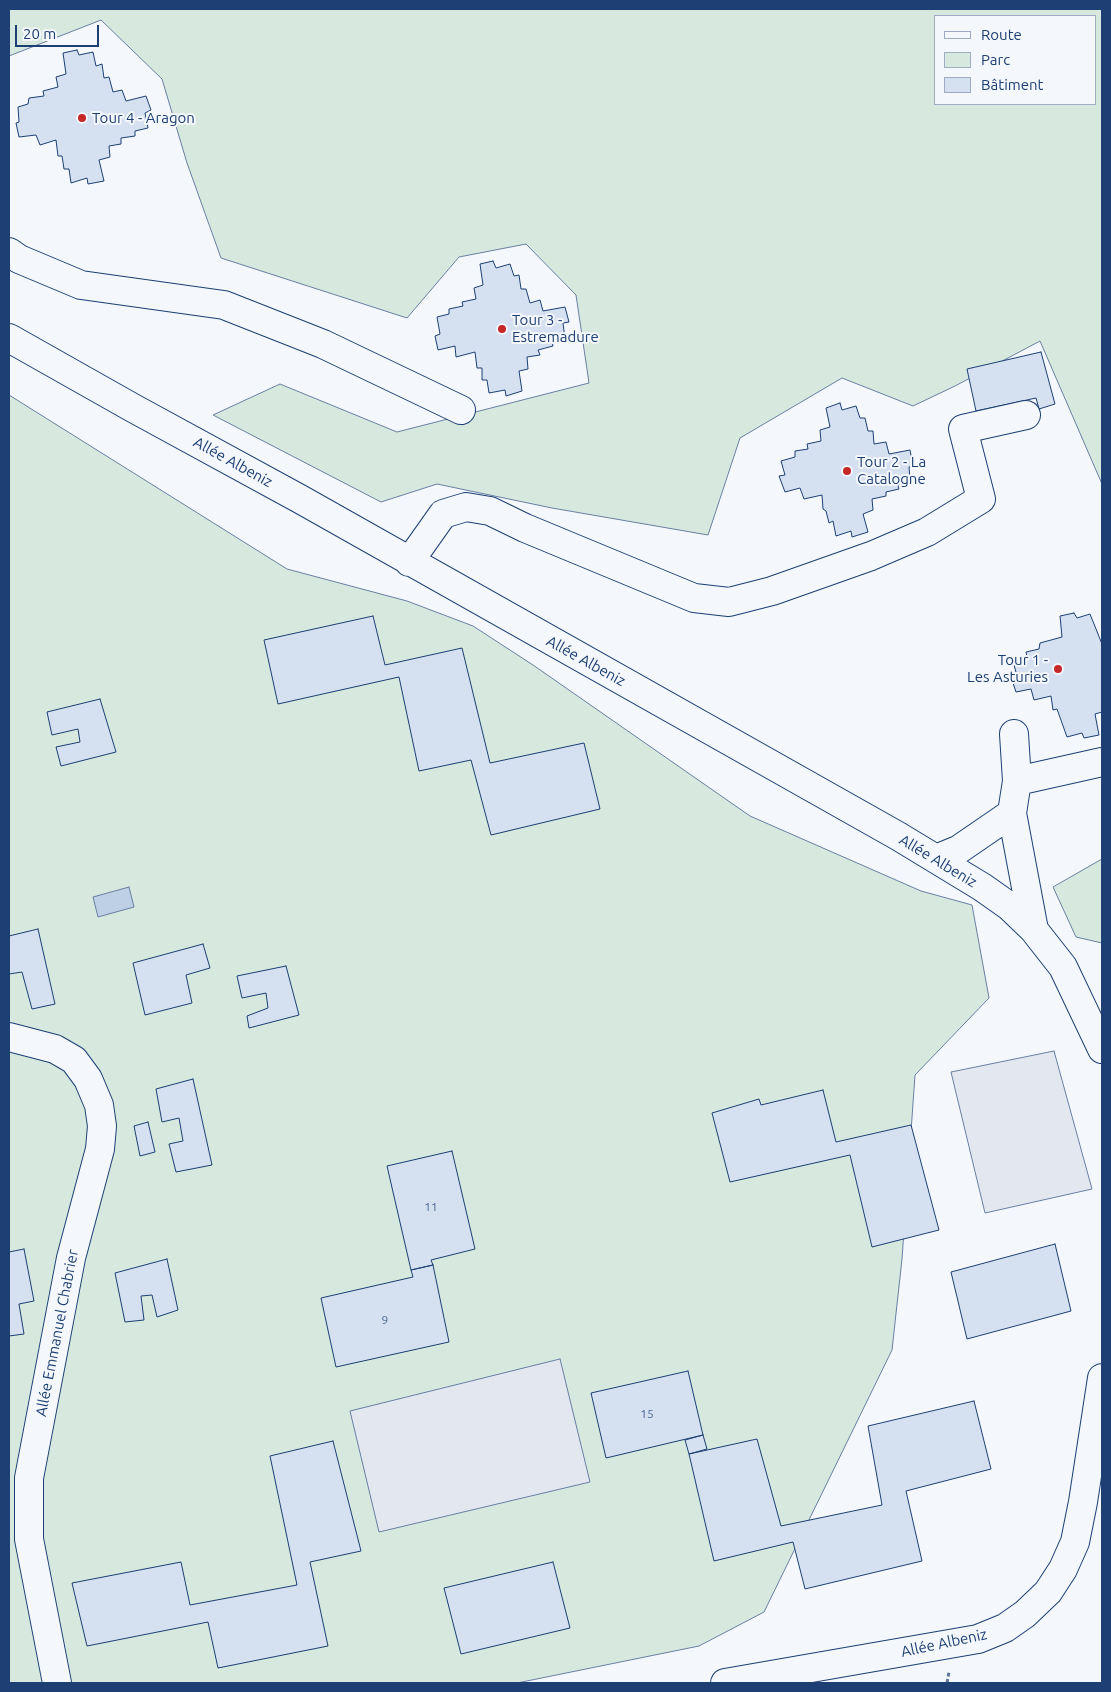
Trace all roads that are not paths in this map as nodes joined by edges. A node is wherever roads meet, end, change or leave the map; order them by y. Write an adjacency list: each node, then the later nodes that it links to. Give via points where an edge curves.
1 (9, 252): 3 (street, via 82,285 224,305 323,344)
2 (9, 338): 5 (street, Allée Albeniz)
3 (461, 410)
4 (1026, 415): 5 (street, via 963,429 981,499 927,532 871,556 772,591 729,602 694,598 490,511 466,508 443,514)
5 (409, 562): 10 (street, Allée Albeniz)
6 (1014, 734): 8 (street)
7 (1102, 762): 8 (street)
8 (1017, 781): 9 (street)
9 (1012, 813): 10 (street, via 958,850); 11 (street)
10 (936, 859): 11 (street, Allée Albeniz, via 1009,906)
11 (1034, 930): 13 (street, Allée Albeniz, via 1063,967)
12 (9, 1037): 15 (street, Allée Emmanuel Chabrier, via 55,1048 74,1060 88,1080 99,1105 102,1126 100,1149 71,1258 28,1478 29,1539)
13 (1102, 1049)
14 (1102, 1378): 16 (street, Allée Albeniz, via 1075,1542 1048,1592 1025,1614 1005,1628 978,1639)
15 (57, 1683)
16 (725, 1683)

